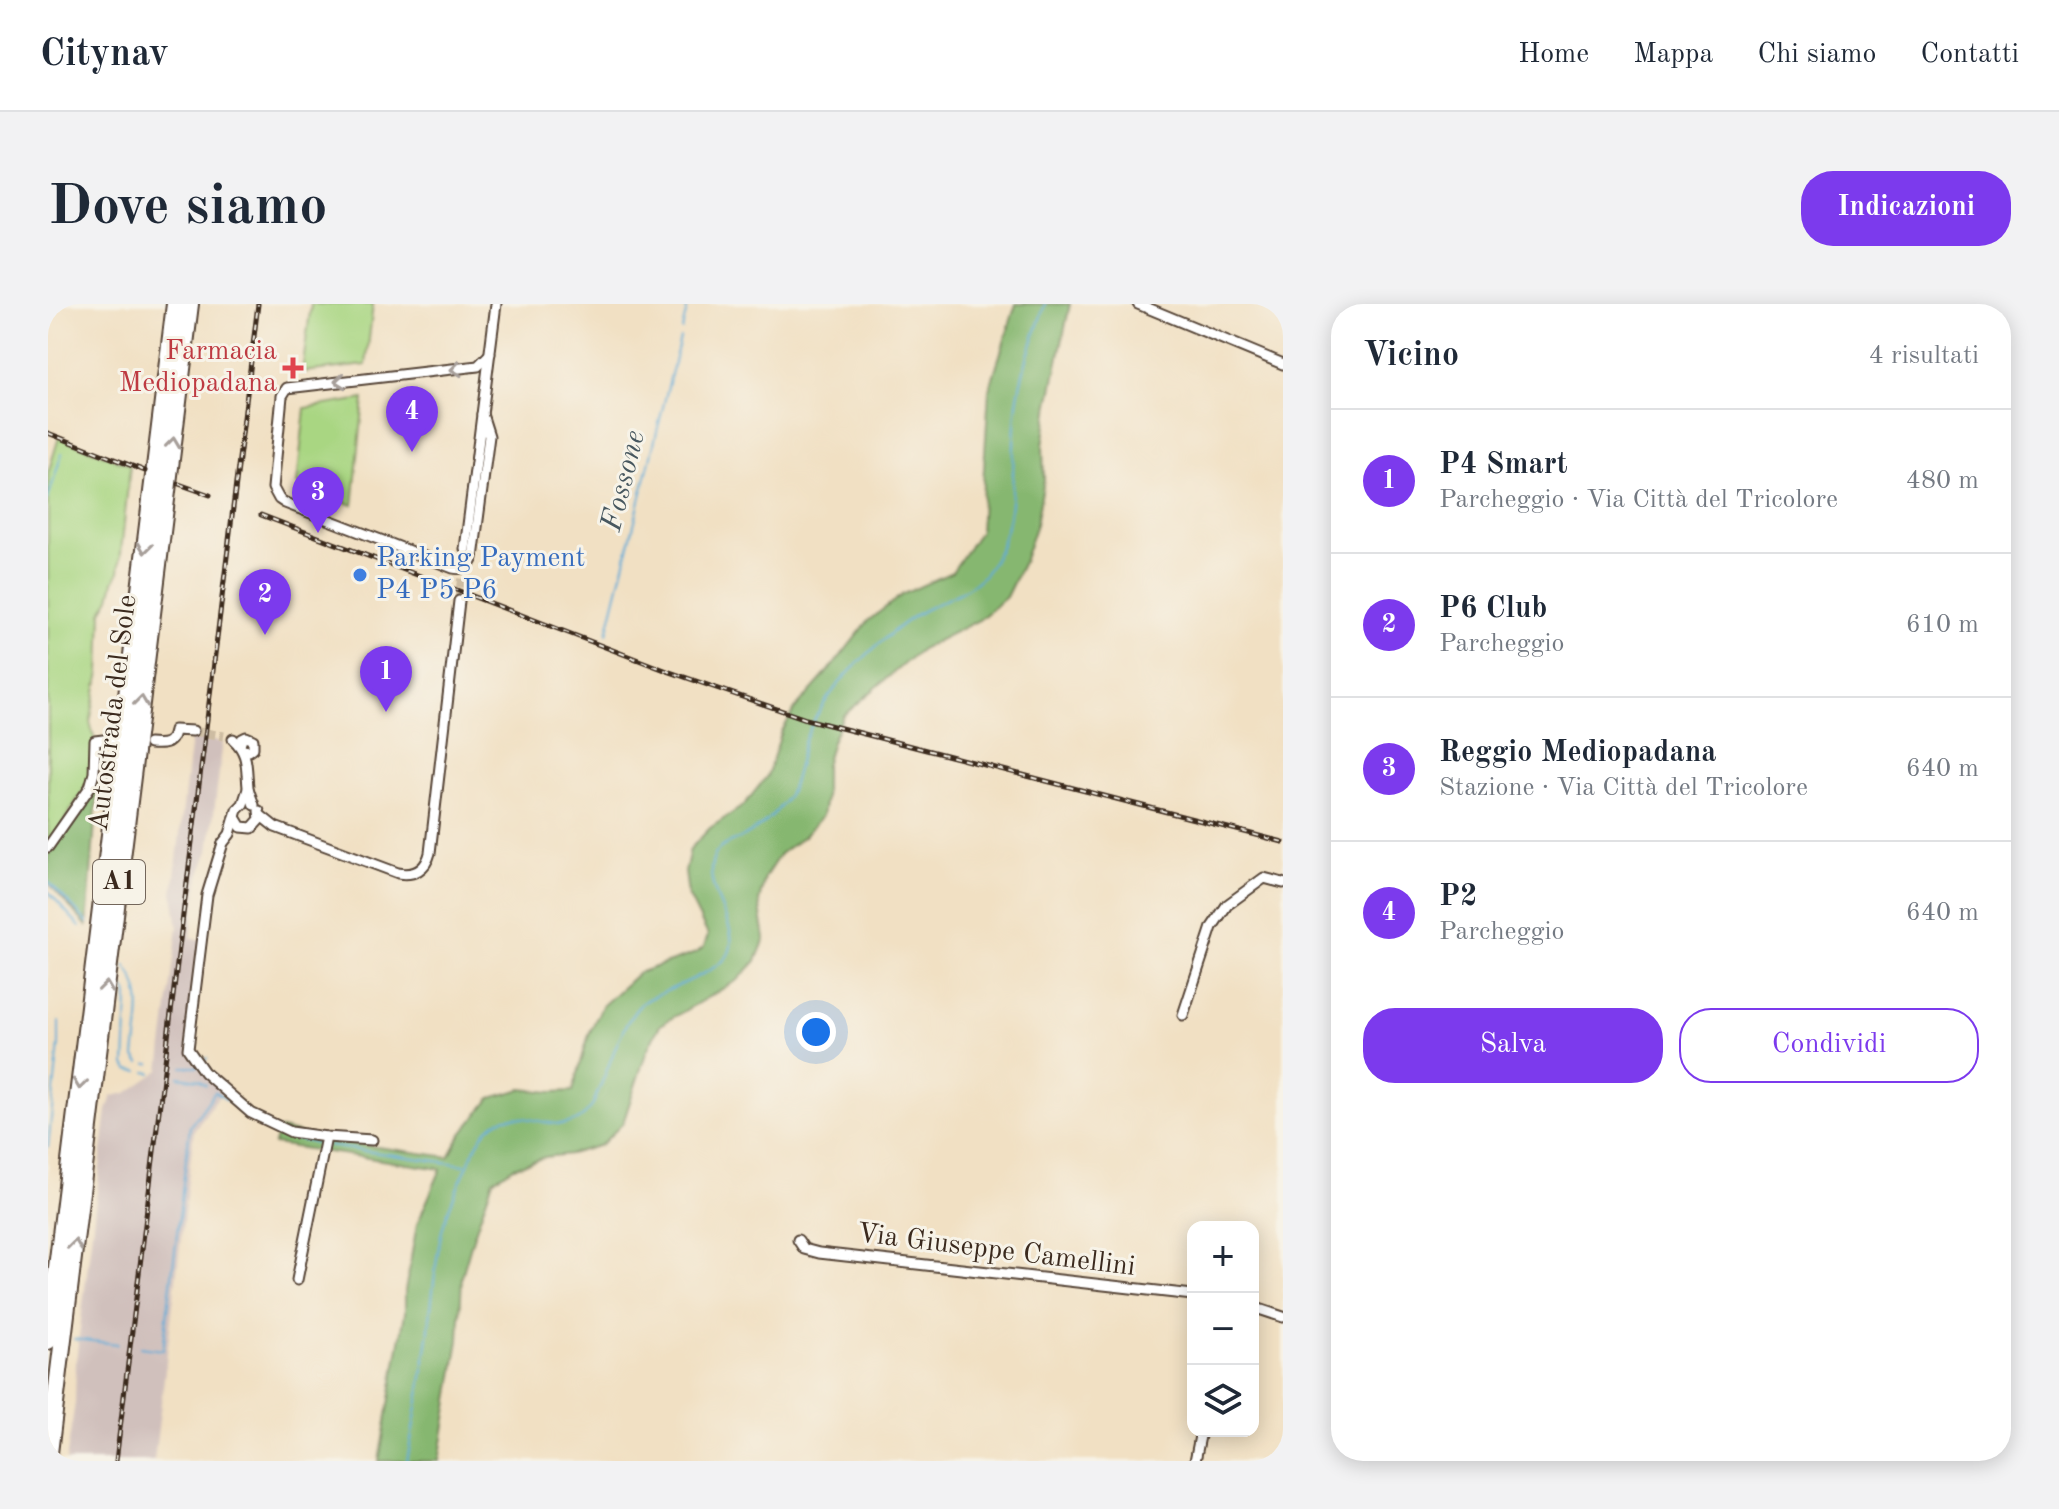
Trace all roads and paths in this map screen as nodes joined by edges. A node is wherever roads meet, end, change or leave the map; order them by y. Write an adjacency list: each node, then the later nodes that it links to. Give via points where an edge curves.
1 (175, 304): 32 (highway, Autostrada del Sole / A1, one-way to 32)
2 (190, 304): 34 (highway, Autostrada del Sole / A1, one-way to 2)
3 (496, 304): 5 (street)
4 (1138, 304): 6 (street)
5 (490, 354): 7 (street); 7 (street, one-way to 7, via 478,366 287,388 273,488 285,503 453,568 464,567 474,553 489,436)
6 (1283, 364)
7 (482, 414): 8 (street)
8 (465, 549)
9 (459, 601): 20 (street, via 430,853 424,867 398,873)
10 (193, 731): 13 (street, via 174,730 168,743)
11 (111, 739): 22 (street, via 95,741 90,787)
12 (239, 743): 14 (street, via 247,762)
13 (149, 744)
14 (248, 789): 15 (street); 16 (street)
15 (243, 804): 16 (street); 18 (street)
16 (254, 805): 17 (street)
17 (260, 815): 19 (street); 20 (street)
18 (235, 817): 19 (street, via 238,824); 21 (street)
19 (250, 827): 20 (street); 21 (street)
20 (275, 827)
21 (230, 834): 25 (street, via 206,900 188,1049 204,1072 251,1113 291,1132)
22 (48, 847)
23 (1283, 883): 24 (street, via 1264,878 1227,905 1212,927)
24 (1183, 1015)
25 (326, 1137): 26 (street); 28 (street)
26 (372, 1140)
27 (798, 1240): 29 (street, Via Giuseppe Camellini, via 804,1249 819,1253)
28 (297, 1280)
29 (1187, 1294)
30 (1259, 1309): 31 (street)
31 (1283, 1317)
32 (48, 1341)
33 (1200, 1437): 35 (street)
34 (48, 1461)
35 (1195, 1461)

